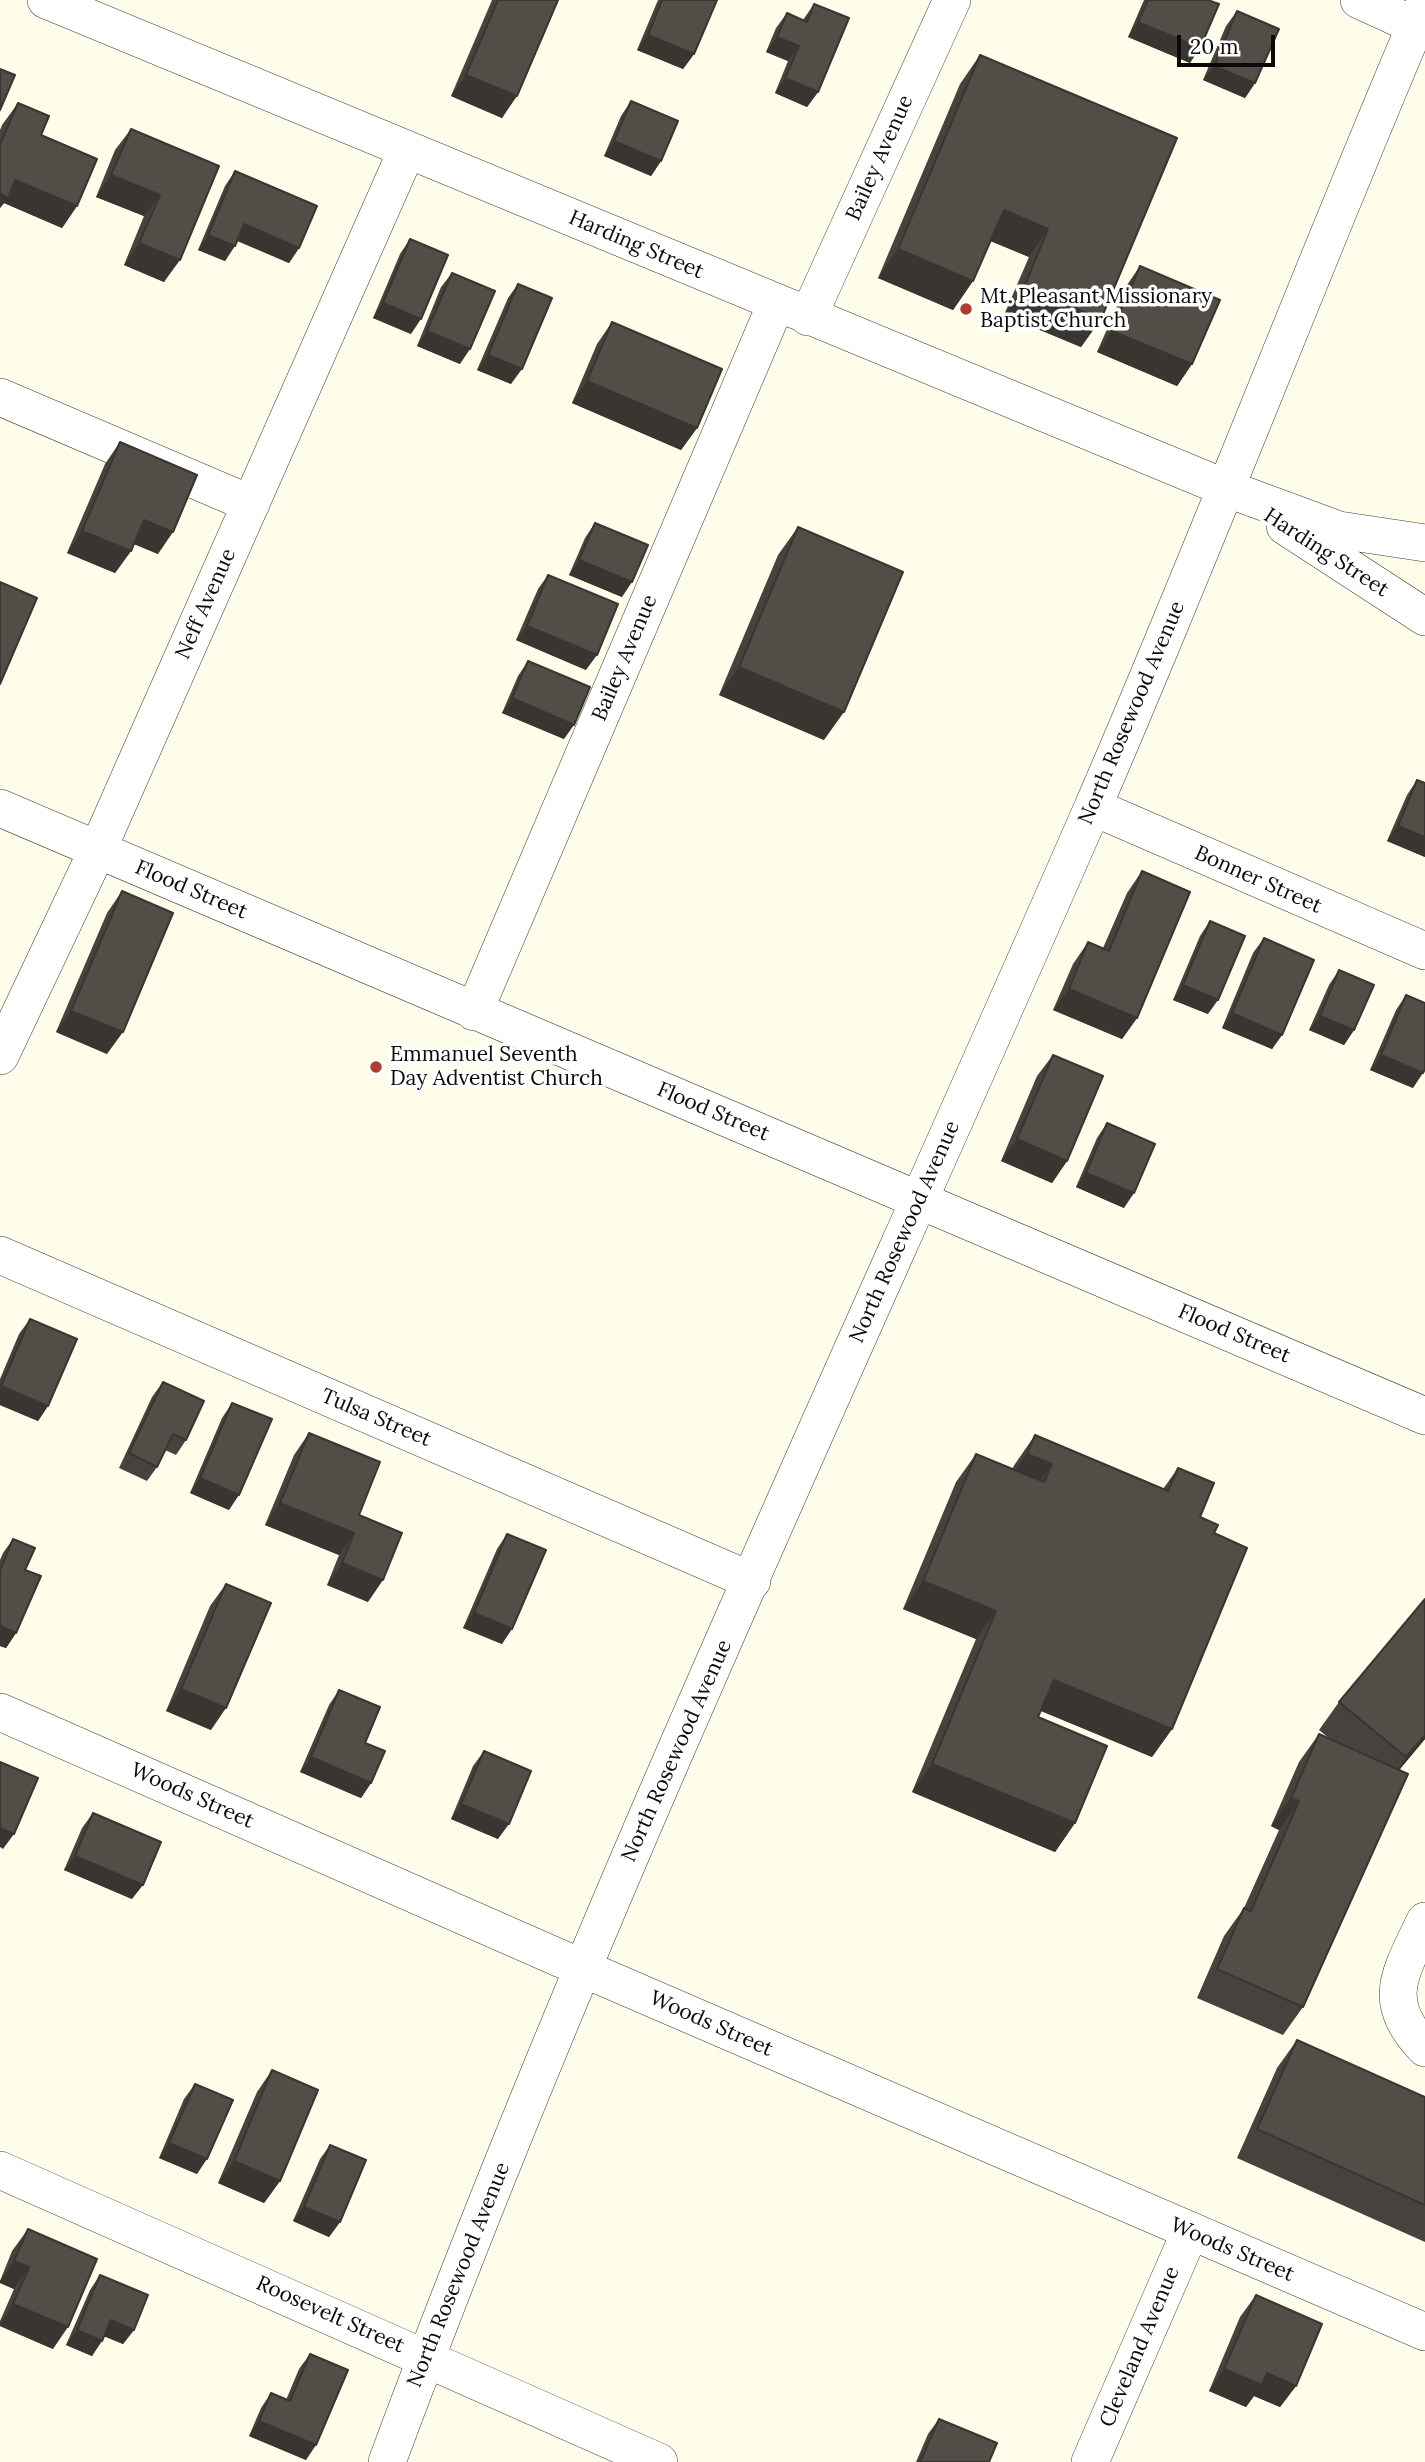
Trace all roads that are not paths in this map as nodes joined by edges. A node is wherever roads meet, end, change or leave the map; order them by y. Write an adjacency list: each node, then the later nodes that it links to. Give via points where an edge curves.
1 (46, 0): 5 (street, Harding Street)
2 (952, 0): 6 (street, Bailey Avenue)
3 (1359, 0): 4 (street)
4 (1422, 20): 8 (street, North Rosewood Avenue)
5 (407, 150): 6 (street, Harding Street); 9 (street, Neff Avenue)
6 (792, 310): 8 (street, Harding Street); 16 (street, Bailey Avenue)
7 (0, 397): 9 (street)
8 (1228, 489): 10 (street, Harding Street, via 1339,530); 11 (street, Harding Street); 12 (street, North Rosewood Avenue)
9 (251, 504): 14 (street, Neff Avenue)
10 (1425, 542)
11 (1425, 617)
12 (1093, 807): 15 (street, Bonner Street); 18 (street, North Rosewood Avenue)
13 (0, 808): 14 (street, Flood Street)
14 (98, 849): 16 (street, Flood Street); 17 (street, Neff Avenue)
15 (1425, 951)
16 (474, 1012): 18 (street, Flood Street)
17 (0, 1056)
18 (919, 1198): 20 (street, Flood Street); 21 (street, North Rosewood Avenue)
19 (0, 1255): 21 (street, Tulsa Street)
20 (1425, 1416)
21 (752, 1581): 24 (street, North Rosewood Avenue)
22 (0, 1712): 24 (street, Woods Street)
23 (1425, 1921): 25 (street, via 1397,1983 1398,2010)
24 (582, 1968): 27 (street, Woods Street); 29 (street, North Rosewood Avenue)
25 (1425, 2048)
26 (0, 2170): 29 (street, Roosevelt Street)
27 (1190, 2232): 28 (street, Woods Street); 32 (street, Cleveland Avenue)
28 (1425, 2332)
29 (425, 2357): 30 (street, North Rosewood Avenue); 31 (street, Roosevelt Street)
30 (387, 2462)
31 (659, 2462)
32 (1090, 2462)

